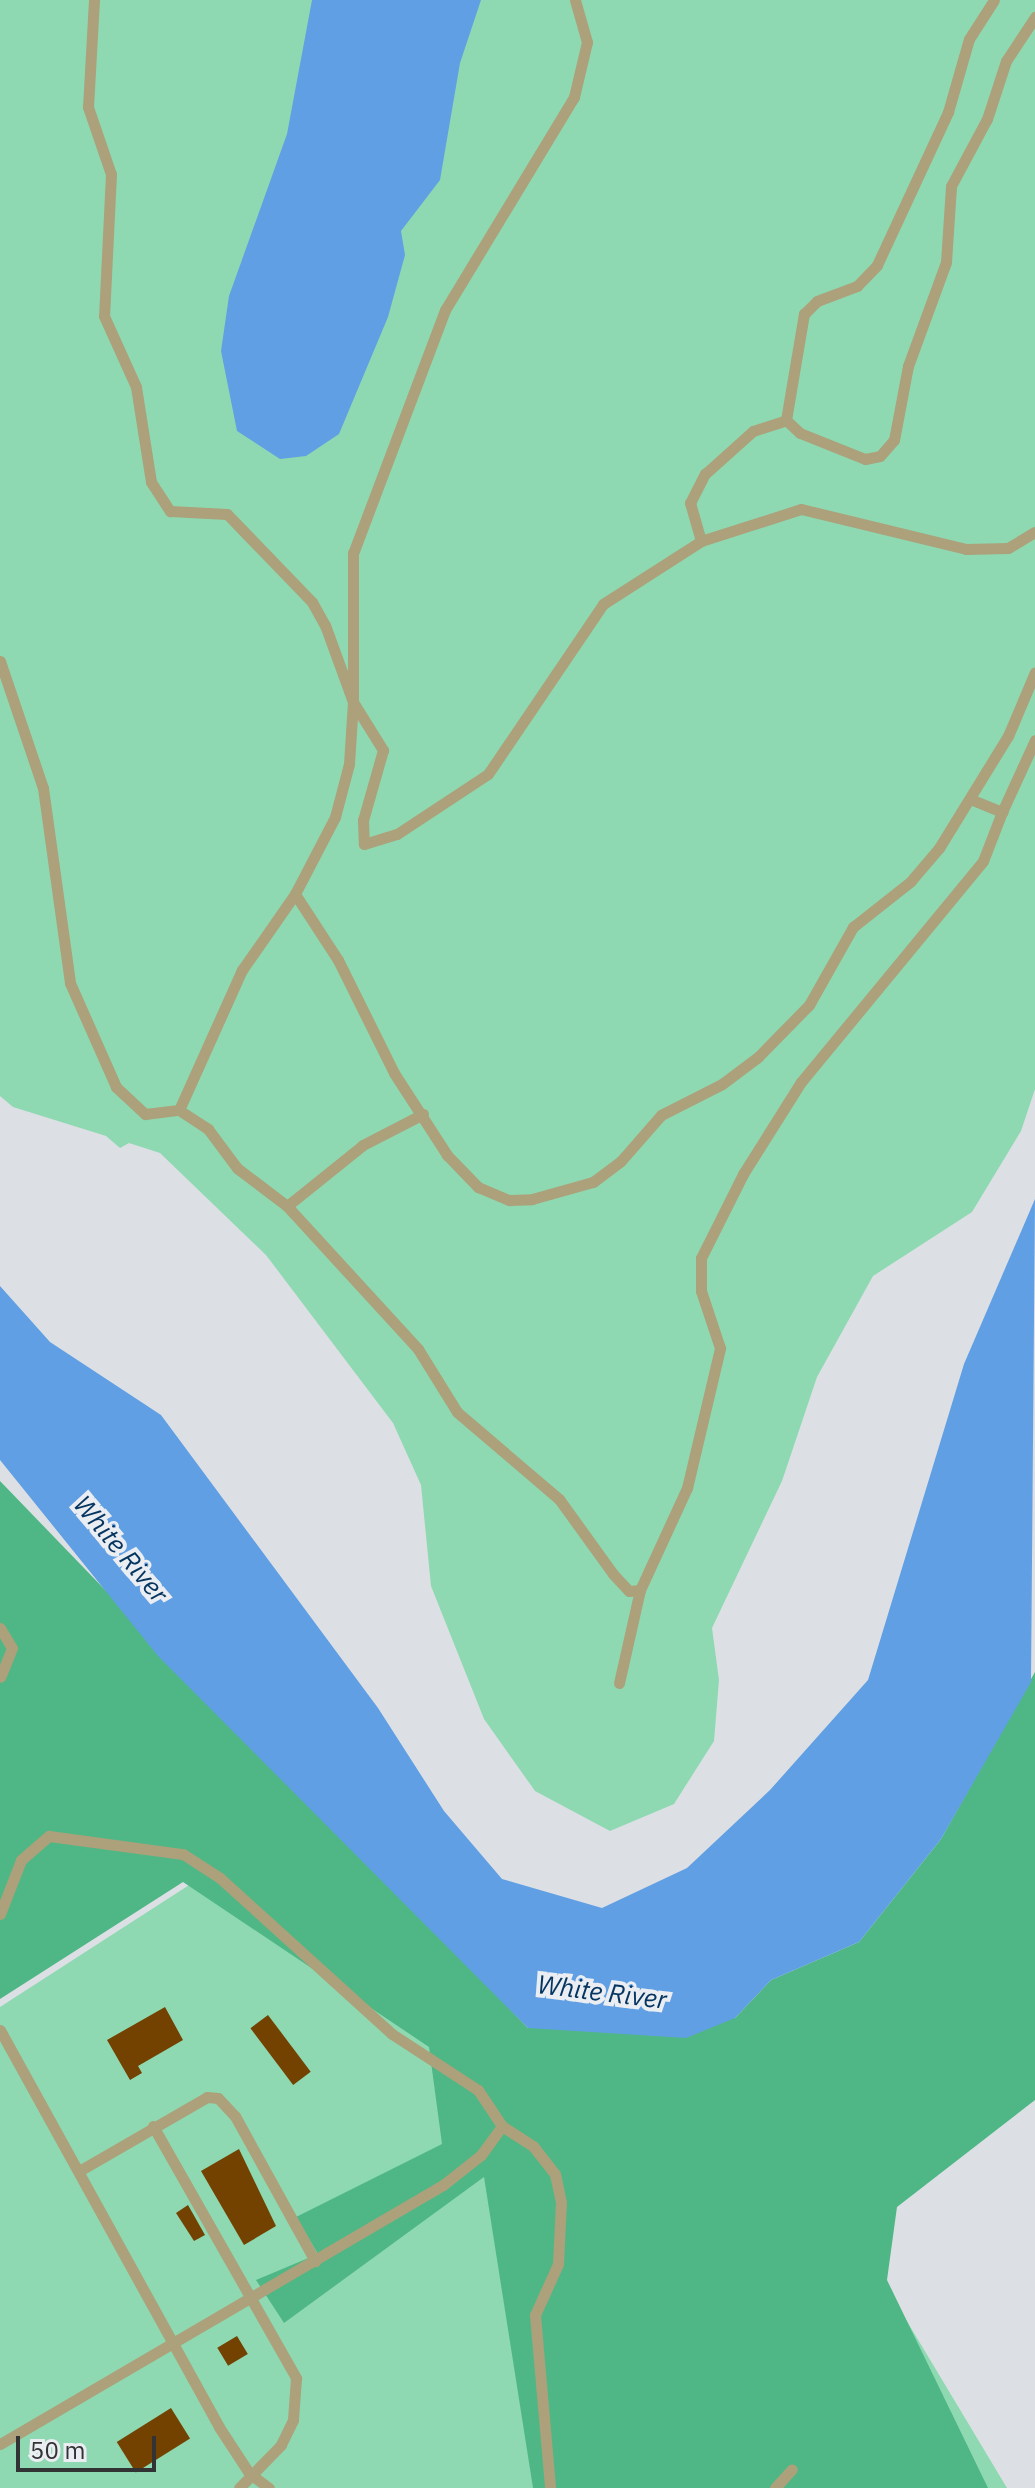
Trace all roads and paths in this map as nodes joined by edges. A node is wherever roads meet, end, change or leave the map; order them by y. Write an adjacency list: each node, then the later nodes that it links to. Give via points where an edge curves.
1 (94, 0): 10 (lane, via 88,107 111,174 104,316 136,387 151,482 170,511 227,514 302,591 325,625)
2 (575, 0): 10 (lane, via 587,42 574,97 445,310 353,553)
3 (994, 0): 5 (lane, via 969,39 948,112 877,265 857,286 817,301 804,314 793,406)
4 (1035, 17): 5 (lane, via 1006,61 987,119 951,186 946,262 908,366 894,440 880,456 865,459 800,433)
5 (786, 420): 7 (lane, via 753,431 698,482 690,512)
6 (1033, 538): 7 (lane, via 1008,548 954,548 812,509 784,512)
7 (701, 541): 10 (lane, via 603,604 488,774 369,845 362,837 363,820 383,750)
8 (0, 661): 15 (lane, via 43,788 75,995 128,1103 155,1116)
9 (1035, 672): 12 (lane, via 1016,720)
10 (353, 702): 14 (lane, via 344,790 323,846)
11 (1035, 740): 13 (lane)
12 (970, 799): 13 (lane); 16 (lane, via 920,872 853,927 798,1018 737,1074 661,1115 620,1162 593,1182 532,1199 488,1193 459,1171)
13 (1002, 812): 18 (lane, via 983,861 801,1082 743,1174 701,1258 701,1291 720,1348 687,1488)
14 (295, 894): 15 (lane, via 242,970); 16 (lane)
15 (179, 1110): 17 (lane, via 208,1129 237,1168)
16 (423, 1114): 17 (lane, via 363,1145)
17 (287, 1206): 18 (lane, via 418,1349 457,1412 559,1499 613,1574 629,1591)
18 (640, 1590): 21 (lane)
19 (0, 1628): 20 (lane, via 12,1648)
20 (0, 1677)
21 (619, 1683)
22 (0, 1914): 25 (lane, via 21,1860 49,1836 183,1854 220,1878 392,2034 478,2090)
23 (0, 2030): 26 (lane)
24 (153, 2126): 26 (lane); 27 (lane, via 207,2097 229,2105); 28 (lane)
25 (502, 2126): 27 (lane, via 471,2164); 35 (lane, via 543,2157 560,2189 558,2264 535,2315)
26 (79, 2171): 29 (lane)
27 (315, 2261): 28 (lane)
28 (253, 2299): 29 (lane); 32 (lane, via 289,2357 299,2390 281,2445)
29 (175, 2346): 30 (lane); 32 (lane)
30 (0, 2444)
31 (792, 2469): 36 (lane)
32 (249, 2473): 33 (lane); 34 (lane)
33 (239, 2488)
34 (269, 2488)
35 (550, 2488)
36 (775, 2488)

